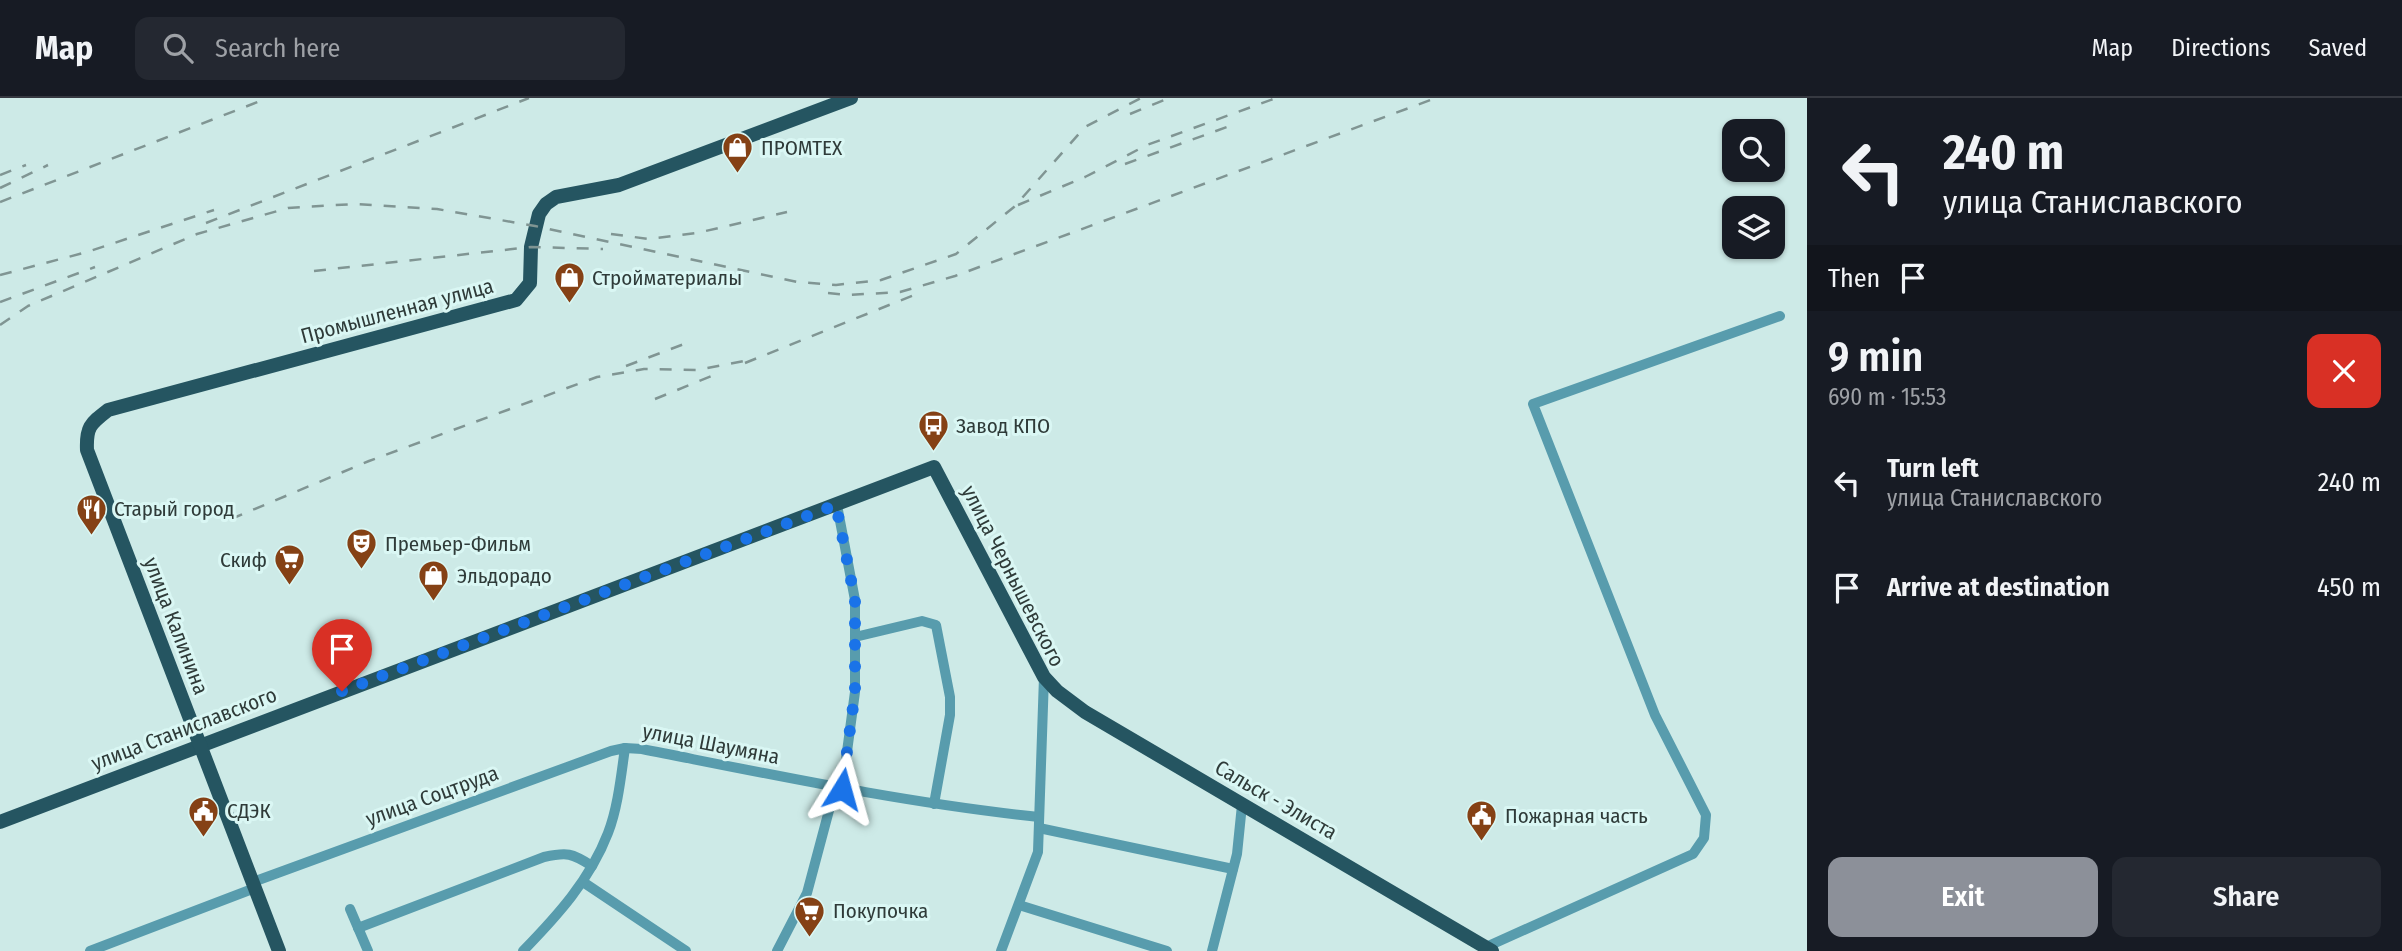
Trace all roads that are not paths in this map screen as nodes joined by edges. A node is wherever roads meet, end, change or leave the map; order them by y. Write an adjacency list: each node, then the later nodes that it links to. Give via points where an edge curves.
1 (851, 98): 3 (main road, Промышленная улица, via 619,185 556,197 539,214 531,247 530,283 516,300 108,410)
2 (1780, 316): 23 (street, via 1532,404 1655,715 1706,815 1704,838 1693,854)
3 (86, 432): 8 (main road, улица Калинина, via 86,450)
4 (934, 467): 5 (main road, улица Станиславского); 7 (main road, улица Чернышевского)
5 (836, 505): 6 (street, via 855,600); 8 (main road, улица Станиславского)
6 (855, 636): 10 (street, via 855,692); 11 (street, via 922,621 936,625 950,715)
7 (1044, 677): 12 (main road, Сальск - Элиста, via 1085,712); 14 (street, улица Чернышевского)
8 (199, 745): 13 (main road, улица Станиславского); 18 (main road, улица Калинина)
9 (625, 748): 10 (street, улица Шаумяна); 15 (street, via 608,832); 18 (street, улица Соцтруда)
10 (839, 789): 11 (street, улица Шаумяна); 30 (street, via 807,893)
11 (934, 804): 14 (street, улица Шаумяна)
12 (1242, 804): 16 (street); 23 (main road, Сальск - Элиста)
13 (0, 822)
14 (1039, 822): 16 (street, улица Шаумяна); 19 (street, улица Чернышевского, via 1038,852)
15 (592, 866): 17 (street); 21 (street, via 565,853 544,857)
16 (1234, 869): 33 (street)
17 (583, 882): 22 (street); 29 (street)
18 (254, 885): 24 (street, улица Соцтруда); 25 (main road, улица Калинина)
19 (1019, 905): 31 (street, улица Чернышевского); 32 (street)
20 (350, 909): 21 (street)
21 (358, 928): 26 (street)
22 (532, 942): 27 (street); 28 (street)
23 (1489, 949)
24 (90, 951)
25 (279, 951)
26 (368, 951)
27 (523, 951)
28 (541, 951)
29 (686, 951)
30 (778, 951)
31 (1001, 951)
32 (1167, 951)
33 (1212, 951)

